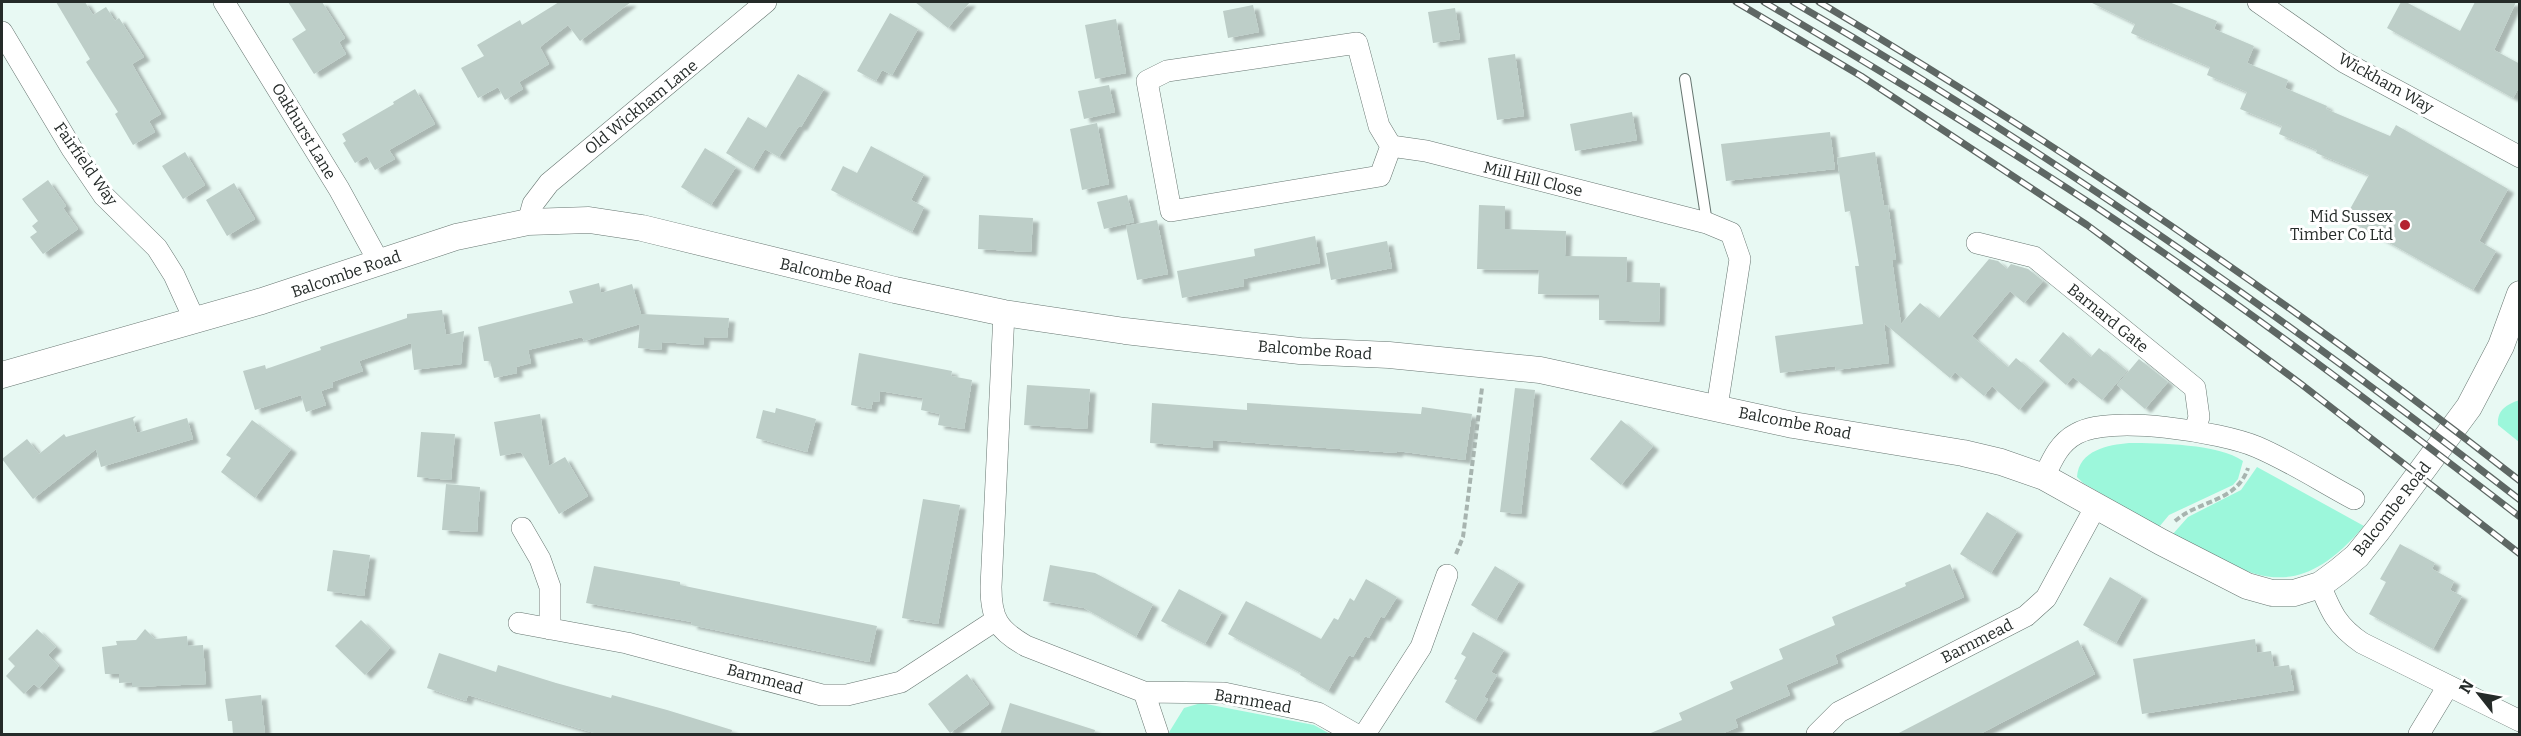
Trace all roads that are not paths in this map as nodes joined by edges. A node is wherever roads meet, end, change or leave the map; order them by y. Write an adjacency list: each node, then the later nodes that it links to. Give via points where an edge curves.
1 (224, 2): 11 (street, Oakhurst Lane)
2 (766, 2): 8 (street, Old Wickham Lane, via 549,183 533,204)
3 (2258, 2): 7 (street, Wickham Way, via 2344,62)
4 (2, 32): 14 (street, Fairfield Way, via 104,196 157,248)
5 (1685, 79): 9 (lane)
6 (1391, 146): 6 (street, via 1380,176 1171,211 1147,81 1167,71 1357,43 1379,126); 9 (street, Mill Hill Close, via 1426,151)
7 (2520, 157)
8 (528, 222): 11 (street, Balcombe Road, via 456,237); 13 (street, Balcombe Road, via 589,220 642,228 895,291)
9 (1707, 223): 17 (street, Mill Hill Close, via 1731,233 1740,260)
10 (1977, 243): 18 (street, Barnard Gate, via 2034,257 2195,388 2199,417)
11 (380, 262): 14 (street, Balcombe Road)
12 (2520, 294): 15 (street, Balcombe Road)
13 (1004, 313): 17 (street, Balcombe Road, via 1300,351 1486,363 1582,377); 25 (street, via 991,586 991,607)
14 (195, 321): 16 (street, Balcombe Road)
15 (2510, 349): 24 (street, Balcombe Road, via 2379,530 2357,556)
16 (2, 375)
17 (1718, 407): 19 (street, Balcombe Road, via 1793,425 1963,453)
18 (2196, 430): 19 (street, via 2093,428 2077,433 2061,445); 20 (street, via 2257,447)
19 (2044, 477): 21 (street, Balcombe Road)
20 (2354, 499)
21 (2096, 506): 24 (street, Balcombe Road, via 2247,586 2295,592); 34 (street, Barnmead, via 2053,588 2026,616 1839,712)
22 (522, 528): 27 (street, via 550,587)
23 (1447, 574): 33 (street, via 1421,647)
24 (2320, 585): 28 (street, via 2336,621 2347,633)
25 (996, 620): 27 (street, Barnmead, via 901,682 848,695 822,695 627,643); 29 (street, Barnmead, via 1009,636 1026,646)
26 (519, 623): 27 (street, Barnmead)
27 (550, 629)
28 (2448, 686): 30 (street); 35 (street)
29 (1144, 692): 31 (street); 32 (street, Barnmead, via 1224,693 1318,713)
30 (2520, 722)
31 (1158, 735)
32 (1355, 735)
33 (1365, 735)
34 (1817, 735)
35 (2419, 735)

